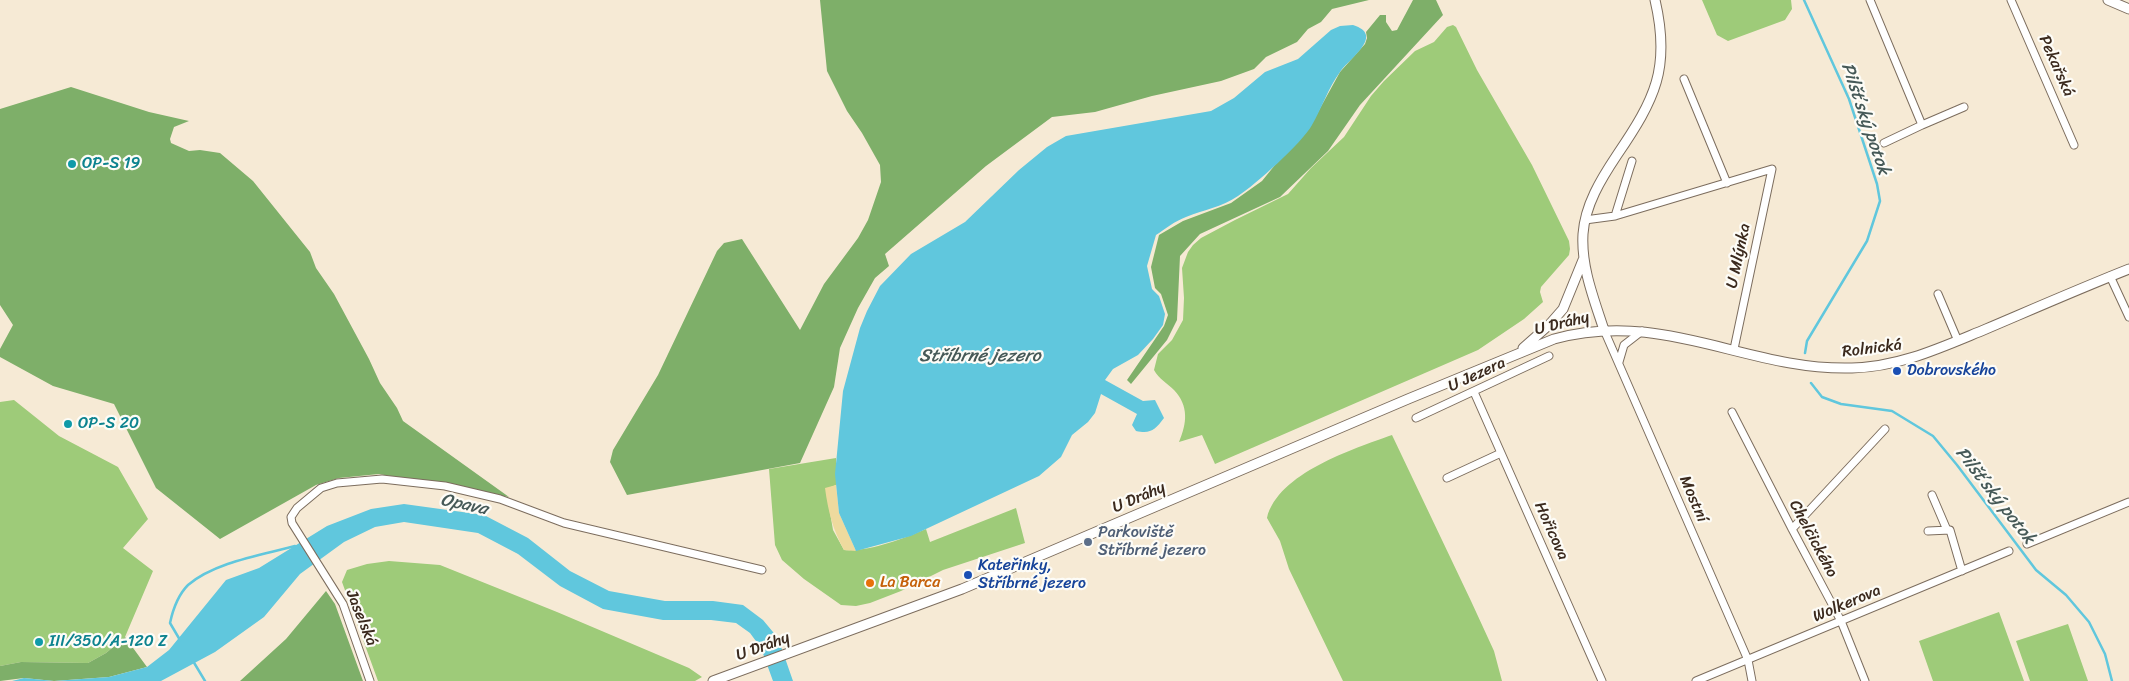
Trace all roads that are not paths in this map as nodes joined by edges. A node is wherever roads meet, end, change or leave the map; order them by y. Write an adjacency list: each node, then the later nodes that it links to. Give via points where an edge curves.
1 (1656, 0): 14 (street, U Dráhy, via 1662,50 1658,82 1650,101 1599,184)
2 (1870, 0): 8 (street)
3 (2011, 0): 10 (street, Pekařská)
4 (2108, 0): 5 (street)
5 (2129, 10)
6 (1684, 79): 12 (street)
7 (1964, 107): 8 (street)
8 (1922, 125): 9 (street)
9 (1884, 143)
10 (2074, 145)
11 (1632, 161): 13 (street)
12 (1727, 183): 13 (street); 23 (street, U Mlýnka, via 1772,169)
13 (1615, 216): 14 (street)
14 (1585, 220): 15 (street, U Dráhy)
15 (1583, 260): 20 (street, U Dráhy); 24 (street, U Dráhy, via 1563,309)
16 (2129, 269): 17 (street, Rolnická)
17 (2110, 276): 19 (street); 22 (street, Rolnická)
18 (1938, 294): 22 (street)
19 (2129, 317)
20 (1604, 330): 21 (street, Rolnická); 24 (street, U Dráhy, via 1574,334); 26 (street, Mostní)
21 (1642, 331): 23 (street, Rolnická); 26 (street, via 1624,345)
22 (1958, 341): 23 (street, Rolnická, via 1900,362 1851,368 1804,365)
23 (1734, 349)
24 (1516, 354): 44 (street, U Dráhy, via 962,589)
25 (1549, 356): 27 (street, U Jezera)
26 (1619, 363): 43 (street, Mostní)
27 (1474, 392): 29 (street, U Jezera); 31 (street, Hořicova)
28 (1732, 412): 35 (street, Chelčického)
29 (1416, 418)
30 (1885, 429): 35 (street)
31 (1501, 452): 32 (street); 46 (street, Hořicova)
32 (1447, 478)
33 (1932, 495): 37 (street)
34 (2129, 502): 38 (street)
35 (1792, 529): 42 (street, Chelčického)
36 (1928, 530): 37 (street)
37 (1947, 530): 41 (street, via 1950,530)
38 (2028, 544)
39 (2009, 552): 41 (street, Wolkerova)
40 (762, 570): 45 (street, Jaselská, via 564,523 500,499 445,486 382,479 337,483 322,488 291,517 343,604)
41 (1962, 571): 42 (street, Wolkerova)
42 (1841, 621): 43 (street, Wolkerova); 49 (street, Chelčického)
43 (1748, 660): 47 (street, Wolkerova); 48 (street, Mostní)
44 (717, 679)
45 (370, 681)
46 (1602, 681)
47 (1696, 681)
48 (1752, 681)
49 (1865, 681)

